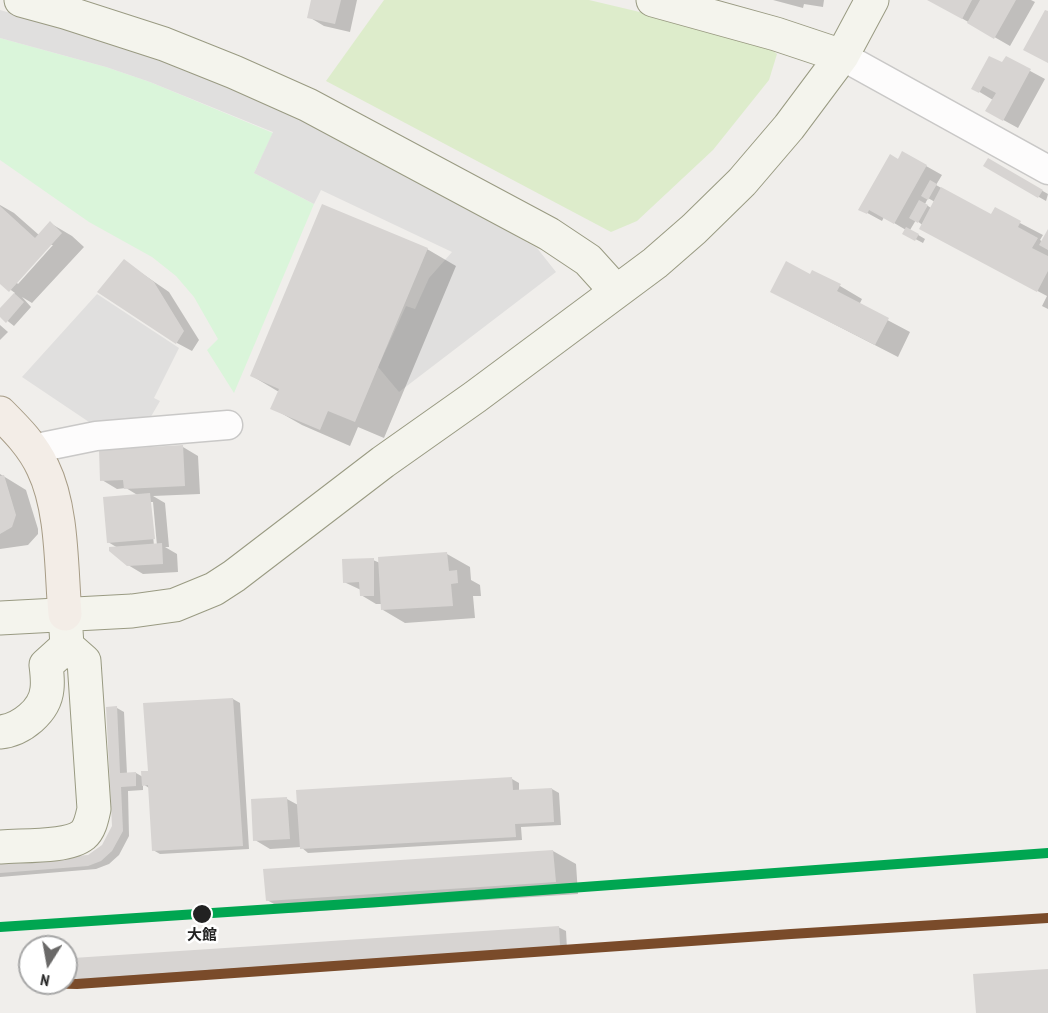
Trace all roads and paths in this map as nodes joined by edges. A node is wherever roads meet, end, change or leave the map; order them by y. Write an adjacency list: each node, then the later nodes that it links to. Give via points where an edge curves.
1 (21, 0): 6 (street, via 164,44 308,105 549,234 588,260)
2 (653, 0): 4 (street)
3 (872, 0): 4 (street)
4 (842, 56): 5 (street); 6 (street, via 742,182 694,230)
5 (1048, 170)
6 (616, 291): 11 (street, via 214,589 175,605 132,611)
7 (0, 413): 9 (main road)
8 (228, 425): 9 (street, via 96,436)
9 (32, 449): 11 (main road, via 44,468 55,505)
10 (0, 618): 11 (street)
11 (66, 630): 12 (street, via 46,665 43,703 21,724); 13 (street, via 84,661 94,809 91,822 84,834 69,842)
12 (0, 732)
13 (0, 846)

